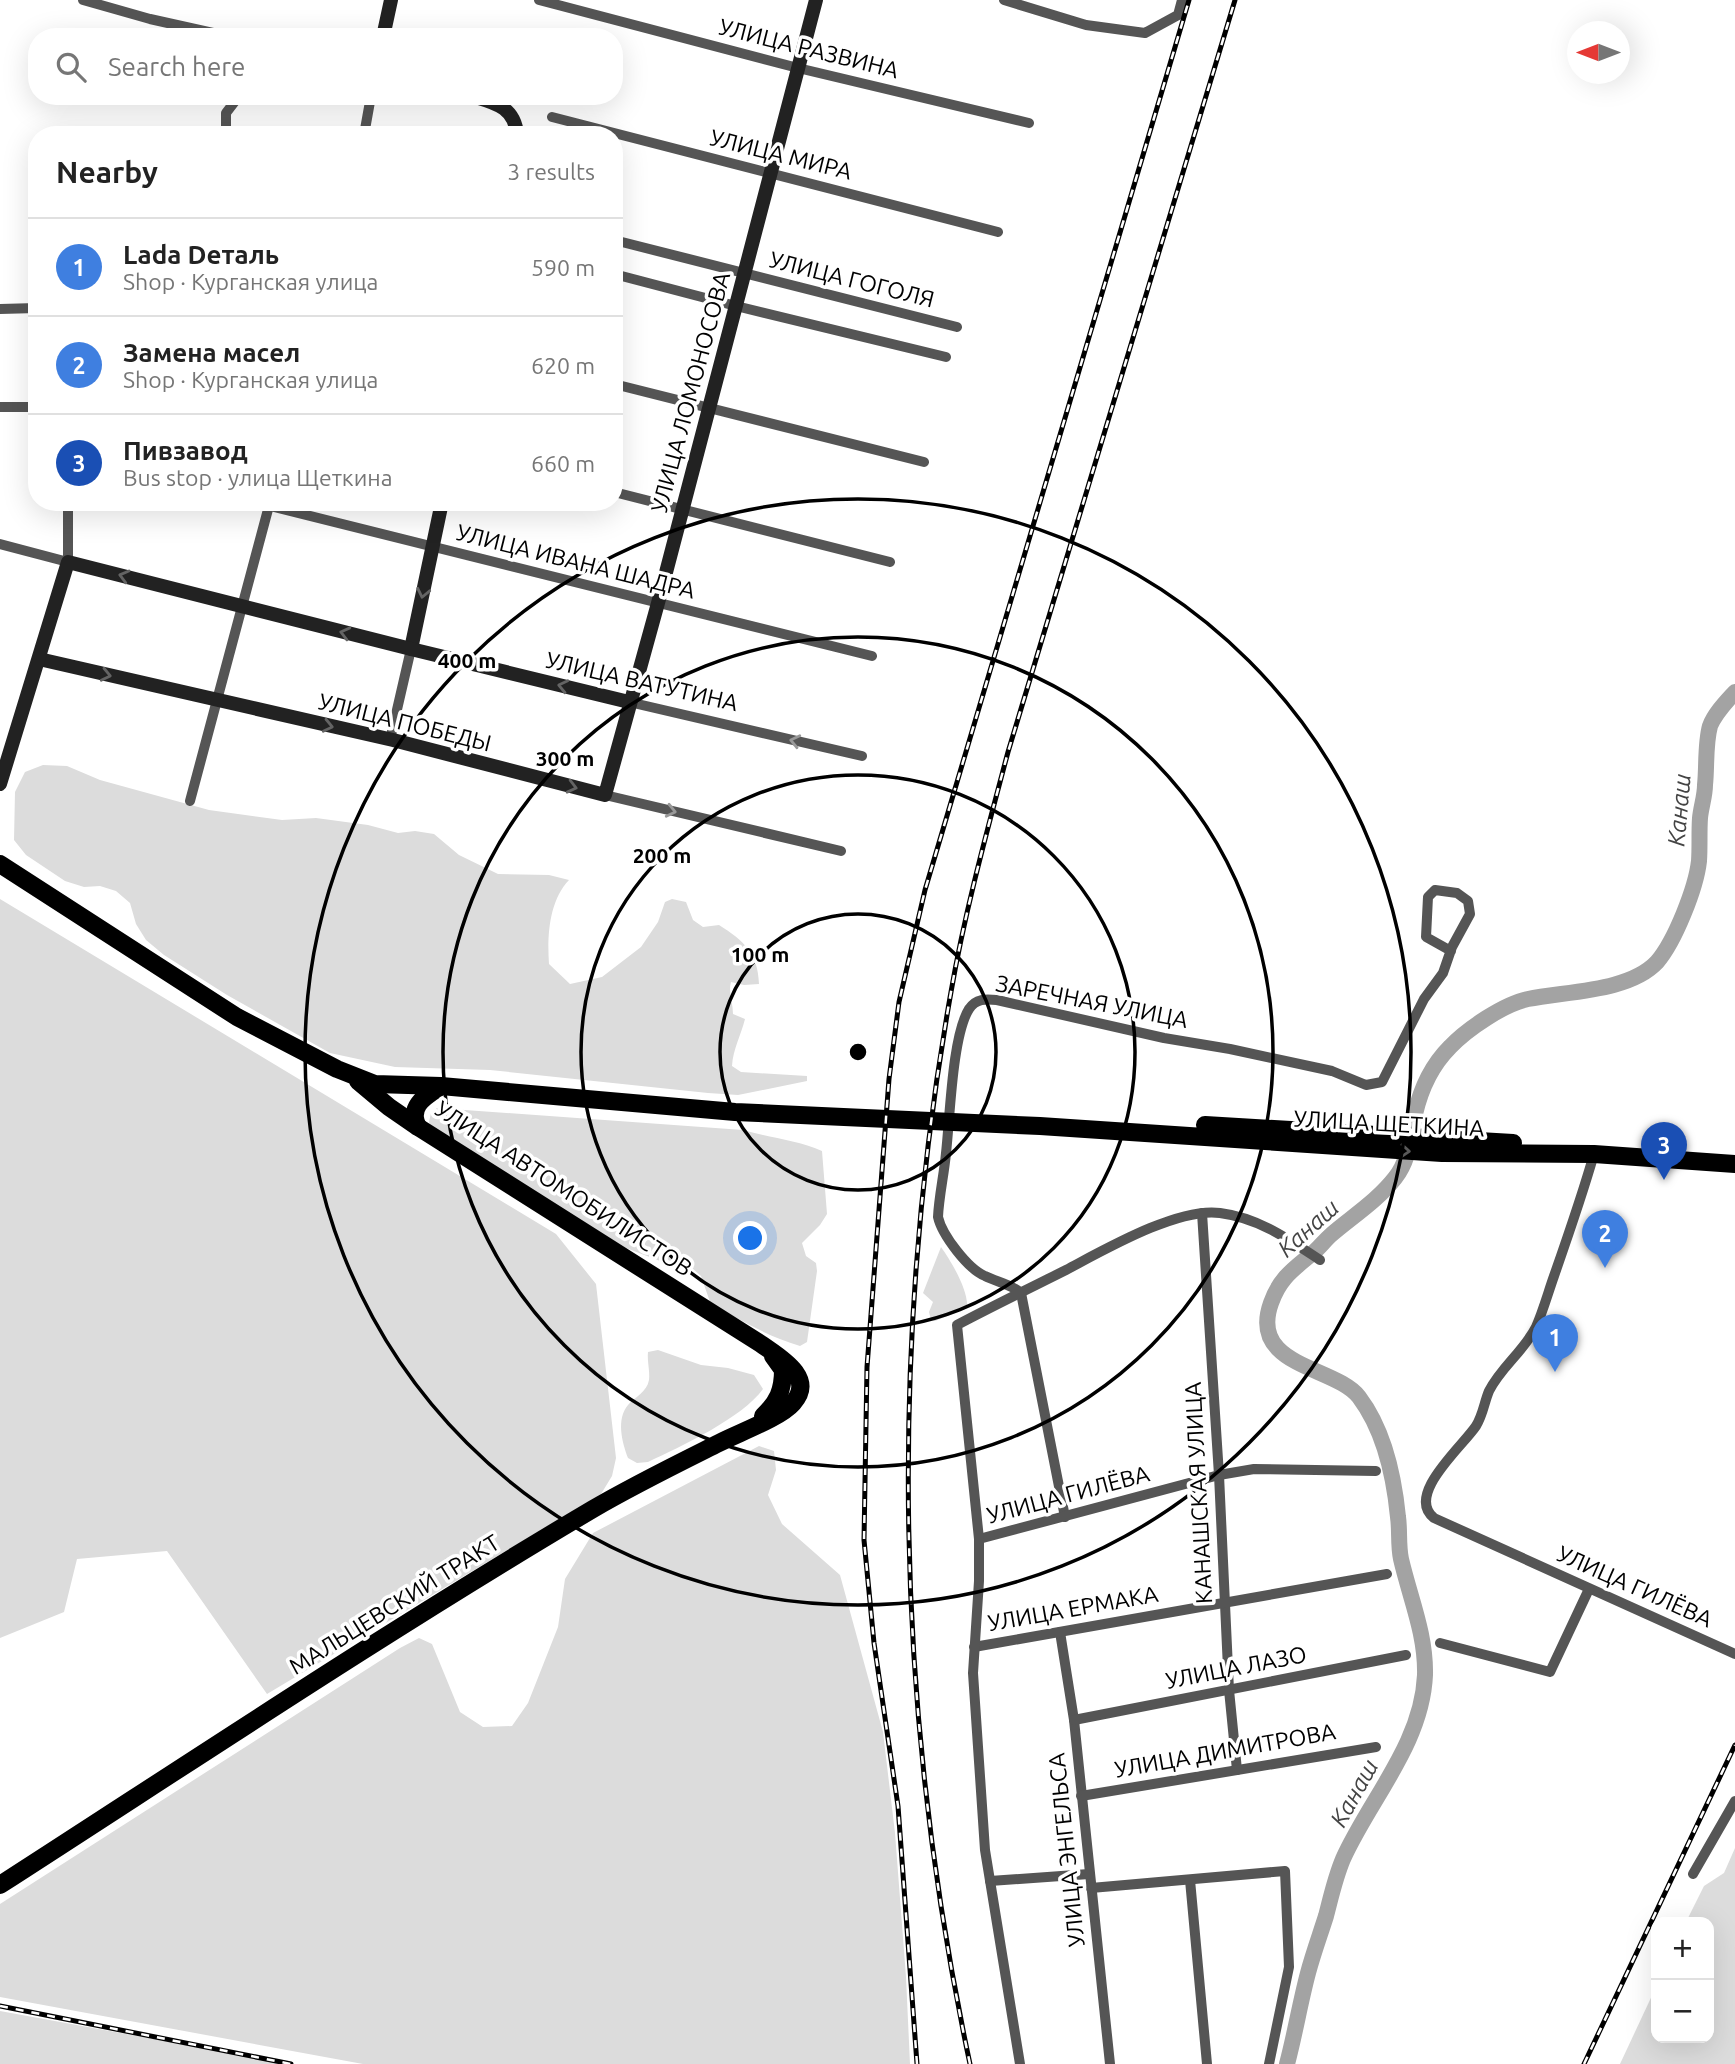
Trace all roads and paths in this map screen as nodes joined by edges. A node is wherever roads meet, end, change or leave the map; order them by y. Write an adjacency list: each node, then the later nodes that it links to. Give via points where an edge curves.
1 (83, 0): 7 (street)
2 (391, 0): 8 (street)
3 (539, 0): 9 (street, УЛИЦА РАЗВИНА)
4 (816, 0): 9 (street, УЛИЦА ЛОМОНОСОВА)
5 (1004, 0): 6 (street, via 1086,25 1144,33 1178,15)
6 (1182, 0)
7 (190, 28)
8 (385, 28)
9 (798, 68): 14 (street, УЛИЦА РАЗВИНА); 20 (street, УЛИЦА ЛОМОНОСОВА)
10 (232, 105): 15 (street, via 226,113)
11 (369, 105): 16 (street)
12 (500, 105): 17 (street)
13 (552, 117): 18 (street, УЛИЦА МИРА)
14 (1029, 123)
15 (226, 126)
16 (366, 126)
17 (515, 126)
18 (588, 126)
19 (623, 135): 20 (street, УЛИЦА МИРА)
20 (771, 172): 21 (street, УЛИЦА МИРА); 23 (street, УЛИЦА ЛОМОНОСОВА)
21 (998, 232)
22 (623, 242): 23 (street, УЛИЦА ГОГОЛЯ)
23 (744, 274): 25 (street, УЛИЦА ЛОМОНОСОВА); 28 (street, УЛИЦА ГОГОЛЯ)
24 (623, 276): 25 (street)
25 (736, 306): 29 (street); 33 (street, УЛИЦА ЛОМОНОСОВА)
26 (28, 308): 27 (street)
27 (0, 309)
28 (957, 327)
29 (946, 357)
30 (623, 386): 33 (street)
31 (0, 407): 32 (street)
32 (28, 407)
33 (709, 408): 34 (street); 36 (street, УЛИЦА ЛОМОНОСОВА)
34 (925, 462)
35 (623, 494): 36 (street)
36 (682, 510): 44 (street); 45 (street, УЛИЦА ЛОМОНОСОВА)
37 (68, 511): 43 (street)
38 (268, 511): 46 (street)
39 (297, 511): 42 (street, УЛИЦА ИВАНА ШАДРА)
40 (440, 511): 42 (street)
41 (0, 544): 43 (street)
42 (433, 547): 45 (street, УЛИЦА ИВАНА ШАДРА); 47 (street, one-way to 47)
43 (68, 562): 46 (street, УЛИЦА ВАТУТИНА, one-way to 43); 49 (street)
44 (890, 562)
45 (658, 603): 48 (street, УЛИЦА ИВАНА ШАДРА); 51 (street, УЛИЦА ЛОМОНОСОВА)
46 (243, 607): 47 (street, УЛИЦА ВАТУТИНА, one-way to 46); 50 (street)
47 (411, 649): 51 (street, УЛИЦА ВАТУТИНА, one-way to 47); 52 (street)
48 (872, 656)
49 (39, 659): 50 (street, УЛИЦА ПОБЕДЫ, one-way to 50); 54 (street)
50 (217, 701): 52 (street, УЛИЦА ПОБЕДЫ, one-way to 52); 56 (street)
51 (629, 702): 53 (street, УЛИЦА ВАТУТИНА, one-way to 51); 55 (street, УЛИЦА ЛОМОНОСОВА)
52 (390, 740): 55 (street, УЛИЦА ПОБЕДЫ, one-way to 55)
53 (862, 757)
54 (0, 784)
55 (605, 795): 57 (street, УЛИЦА ПОБЕДЫ, one-way to 57)
56 (190, 801)
57 (841, 851)
58 (0, 864): 60 (main road, УЛИЦА АВТОМОБИЛИСТОВ, via 237,1017)
59 (1451, 951): 59 (street, via 1471,914 1468,901 1457,893 1435,890 1428,897 1426,937); 68 (street, ЗАРЕЧНАЯ УЛИЦА, via 1382,1082 1366,1085 1332,1071 1230,1049 997,1000 975,1002 963,1021 937,1217 940,1229 971,1269)
60 (353, 1077): 61 (main road, УЛИЦА АВТОМОБИЛИСТОВ, via 375,1084); 62 (main road, via 440,1078); 63 (main road)
61 (441, 1086): 62 (main road); 63 (main road, УЛИЦА АВТОМОБИЛИСТОВ, via 417,1105 414,1117)
62 (735, 1106): 64 (main road, УЛИЦА ЩЕТКИНА)
63 (418, 1127): 69 (main road, УЛИЦА АВТОМОБИЛИСТОВ, via 761,1343 783,1370 791,1373 776,1409)
64 (1594, 1154): 65 (main road, УЛИЦА ЩЕТКИНА); 75 (street, УЛИЦА ГИЛЁВА, via 1537,1325 1489,1392 1477,1424 1425,1496 1427,1513 1442,1522)
65 (1735, 1164)
66 (1202, 1213): 67 (street, via 1247,1218 1274,1229); 68 (street, via 1128,1238); 71 (street, КАНАШСКАЯ УЛИЦА)
67 (1320, 1260)
68 (1021, 1293): 72 (street); 73 (street, via 957,1325)
69 (748, 1431): 92 (main road, МАЛЬЦЕВСКИЙ ТРАКТ, via 597,1507 485,1574)
70 (1376, 1471): 71 (street, УЛИЦА ГИЛЁВА, via 1254,1469)
71 (1219, 1475): 72 (street, УЛИЦА ГИЛЁВА); 76 (street, КАНАШСКАЯ УЛИЦА)
72 (1065, 1517): 73 (street, УЛИЦА ГИЛЁВА)
73 (979, 1539): 79 (street)
74 (1387, 1574): 76 (street, УЛИЦА ЕРМАКА)
75 (1589, 1589): 78 (street, via 1550,1672); 80 (street, УЛИЦА ГИЛЁВА)
76 (1225, 1603): 77 (street, УЛИЦА ЕРМАКА); 82 (street, КАНАШСКАЯ УЛИЦА)
77 (1060, 1632): 79 (street, УЛИЦА ЕРМАКА); 83 (street, УЛИЦА ЭНГЕЛЬСА)
78 (1440, 1643)
79 (974, 1647): 91 (street)
80 (1735, 1654)
81 (1406, 1655): 82 (street, УЛИЦА ЛАЗО)
82 (1229, 1690): 83 (street, УЛИЦА ЛАЗО); 85 (street, КАНАШСКАЯ УЛИЦА)
83 (1074, 1720): 86 (street, УЛИЦА ЭНГЕЛЬСА)
84 (1376, 1746): 85 (street, УЛИЦА ДИМИТРОВА)
85 (1237, 1770): 86 (street, УЛИЦА ДИМИТРОВА)
86 (1082, 1796): 88 (street, УЛИЦА ЭНГЕЛЬСА)
87 (1735, 1801): 89 (street)
88 (1089, 1874): 91 (street); 93 (street, УЛИЦА ЭНГЕЛЬСА)
89 (1693, 1874)
90 (1190, 1880): 93 (street); 96 (street); 97 (street, via 1285,1871 1289,1967)
91 (990, 1881): 94 (street)
92 (0, 1885)
93 (1091, 1888): 95 (street, УЛИЦА ЭНГЕЛЬСА)
94 (1020, 2064)
95 (1110, 2064)
96 (1207, 2064)
97 (1269, 2064)

